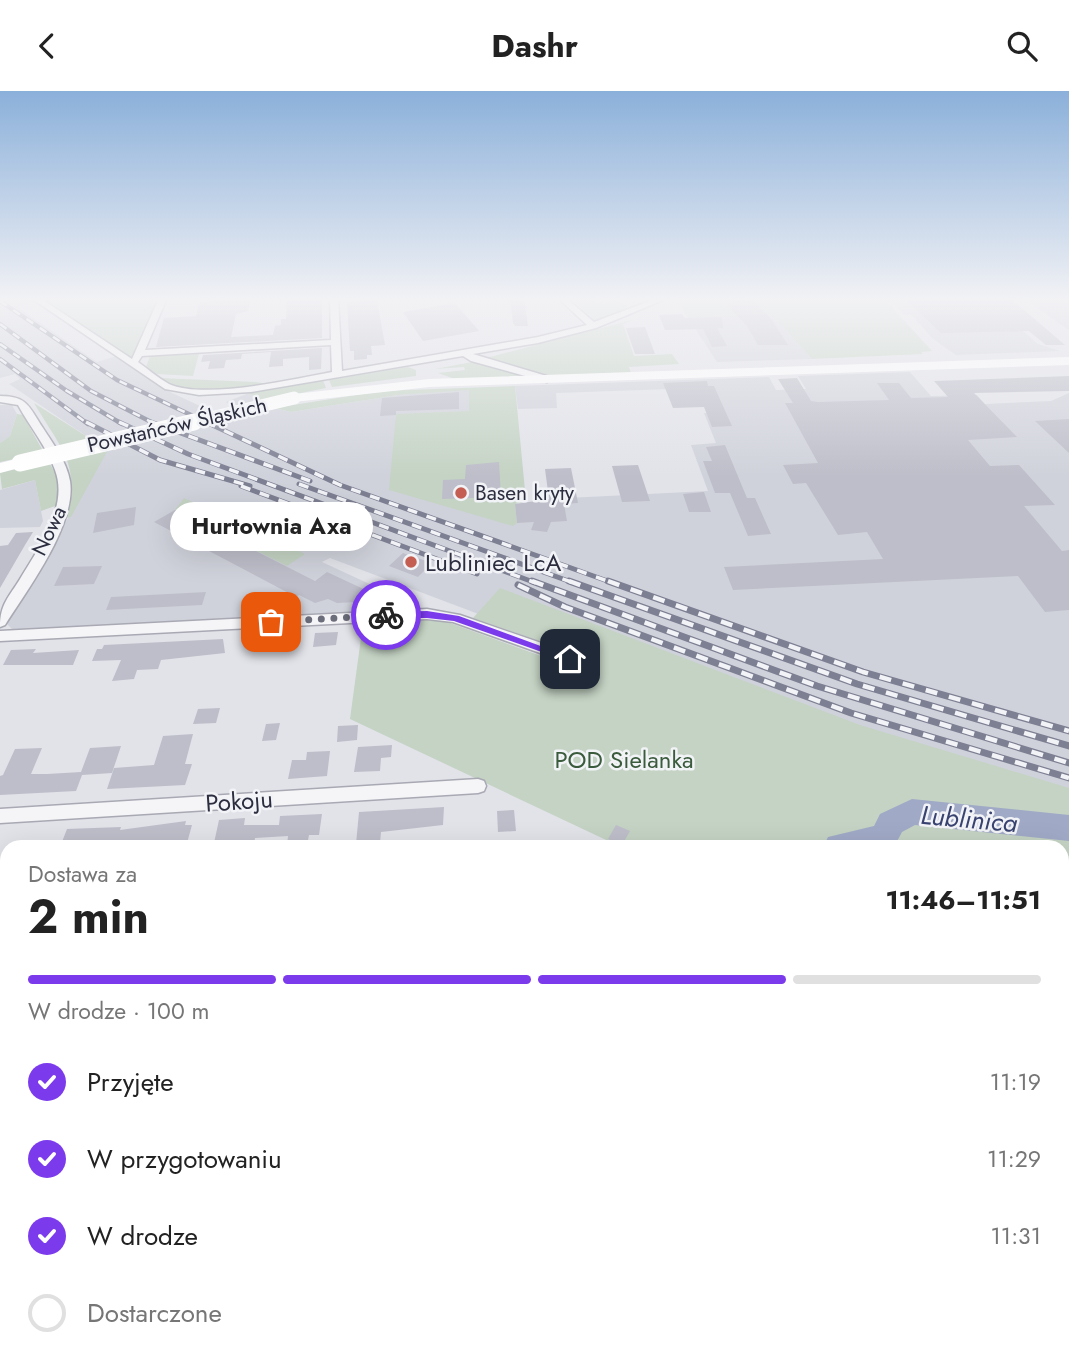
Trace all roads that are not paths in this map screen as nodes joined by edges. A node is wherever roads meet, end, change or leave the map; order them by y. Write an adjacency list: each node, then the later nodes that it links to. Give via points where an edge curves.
1 (123, 358): 8 (street)
2 (137, 358): 8 (street)
3 (336, 358): 9 (street)
4 (439, 358): 6 (street)
5 (472, 358): 10 (street)
6 (424, 360): 9 (street); 11 (street)
7 (1069, 361): 10 (main road, Powstańców Śląskich)
8 (131, 363): 9 (street, via 168,387 190,392 241,390)
9 (337, 375)
10 (547, 379): 11 (main road, Powstańców Śląskich)
11 (429, 383): 13 (main road, Powstańców Śląskich, bridge, via 294,398)
12 (0, 399): 14 (street, Nowa, via 20,401 62,473 66,495 59,517)
13 (0, 468)
14 (0, 622)
15 (0, 636): 16 (street, via 427,614 464,621)
16 (570, 659)
17 (478, 786): 18 (street, Pokoju)
18 (0, 816)

